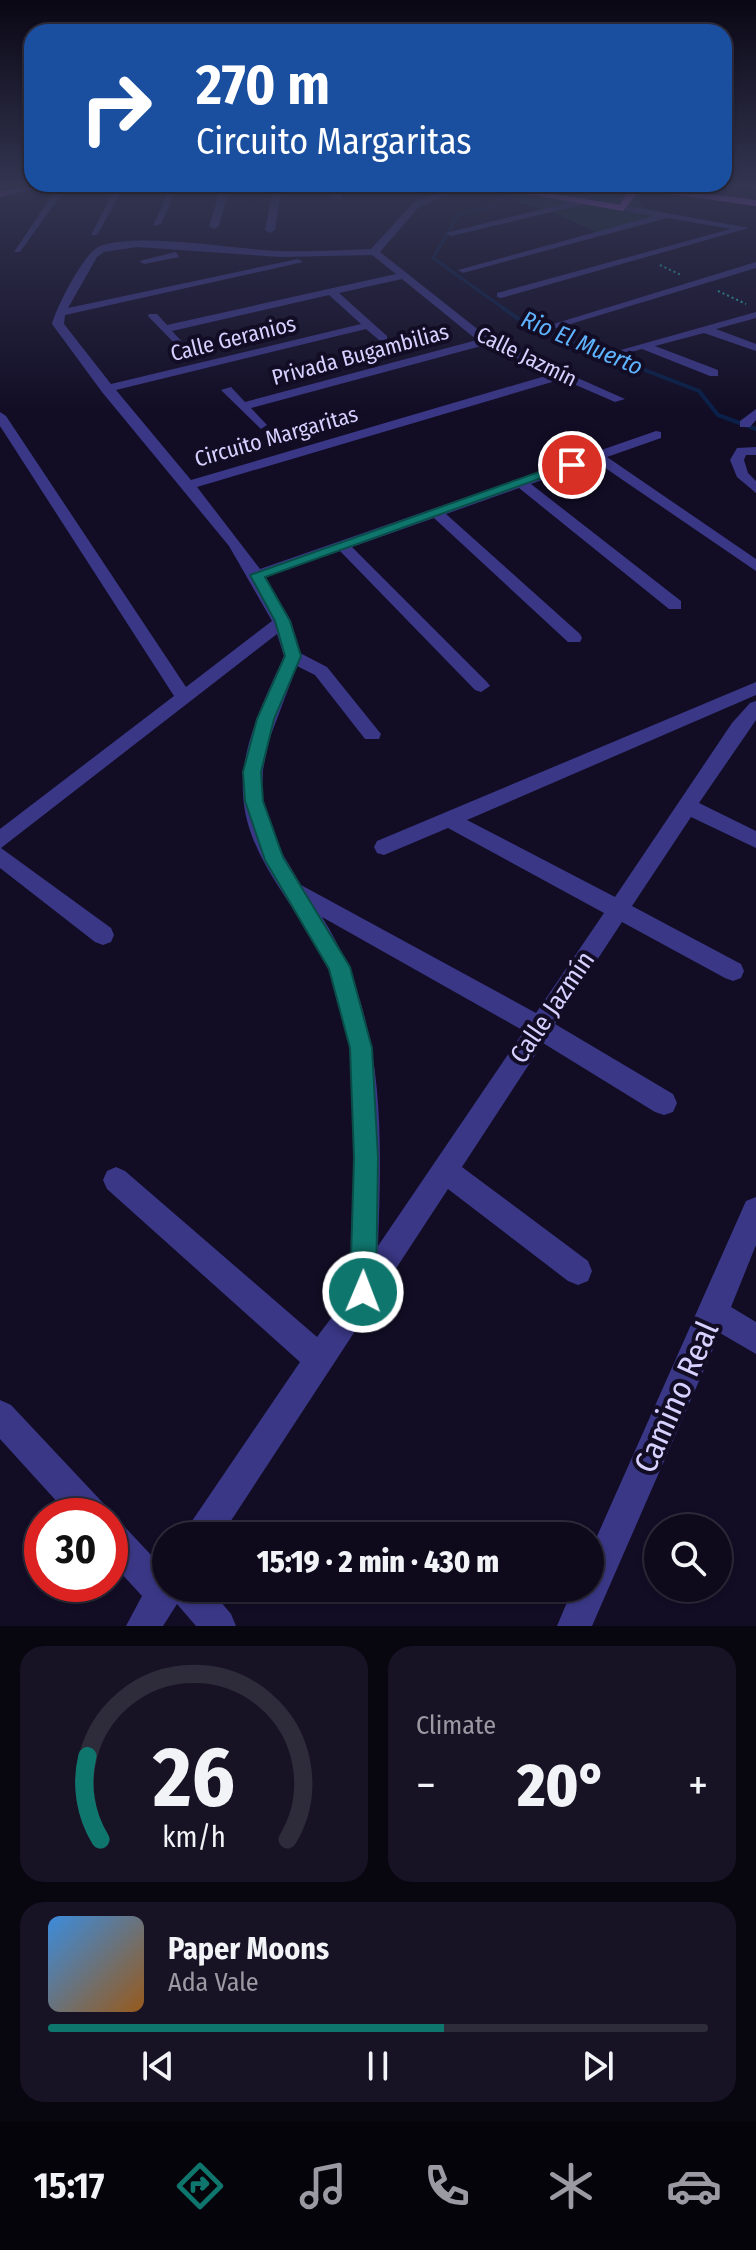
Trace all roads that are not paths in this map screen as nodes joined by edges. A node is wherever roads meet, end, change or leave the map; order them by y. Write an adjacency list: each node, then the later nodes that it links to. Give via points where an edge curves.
1 (92, 261): 11 (street)
2 (306, 261): 11 (street)
3 (384, 261): 8 (street, Calle Jazmín)
4 (497, 261): 7 (street)
5 (625, 261): 10 (street)
6 (756, 265): 15 (street)
7 (463, 270)
8 (401, 276): 9 (street); 19 (street, Calle Jazmín)
9 (331, 291): 14 (street); 16 (street)
10 (501, 295)
11 (60, 313): 26 (street, Circuito Margaritas, via 58,324)
12 (756, 315): 17 (street)
13 (153, 316): 16 (street)
14 (369, 325): 18 (street); 26 (street, Calle Geranios)
15 (553, 326)
16 (164, 329): 20 (street)
17 (704, 329): 21 (street); 22 (street)
18 (383, 338)
19 (486, 341): 25 (street, Calle Jazmín); 29 (street, Privada Bugambilias)
20 (178, 344)
21 (644, 346): 23 (street); 24 (street)
22 (756, 348)
23 (616, 353)
24 (714, 373)
25 (562, 375): 28 (street, Calle Jazmín); 38 (street, Circuito Margaritas)
26 (106, 389): 38 (street, Circuito Margaritas)
27 (227, 390): 29 (street, Privada Bugambilias)
28 (619, 399)
29 (243, 406): 33 (street, Privada Bugambilias)
30 (756, 413): 32 (street)
31 (0, 416): 50 (street)
32 (745, 424)
33 (261, 425)
34 (656, 435): 36 (street)
35 (756, 451): 39 (street, via 742,451 737,460)
36 (597, 456): 37 (street); 42 (street)
37 (521, 483): 40 (street); 44 (street)
38 (187, 485): 43 (street)
39 (756, 489)
40 (436, 512): 41 (street); 46 (street)
41 (342, 545): 43 (street); 48 (street)
42 (756, 566)
43 (257, 575): 45 (street)
44 (675, 605)
45 (283, 621): 47 (street); 50 (street)
46 (574, 638)
47 (293, 656): 53 (street, via 321,671); 60 (street, via 265,719 252,772 261,827)
48 (481, 686)
49 (756, 688): 55 (street)
50 (184, 698): 56 (street)
51 (756, 707): 52 (street, Calle Jazmín)
52 (748, 731): 54 (street, Calle Jazmín)
53 (372, 734)
54 (687, 806): 57 (street); 61 (street, Calle Jazmín)
55 (450, 820): 58 (street); 61 (street)
56 (0, 840)
57 (756, 840)
58 (384, 847)
59 (0, 856): 62 (street)
60 (293, 890): 64 (street); 70 (street, via 339,967 361,1048 366,1158)
61 (618, 909): 63 (street); 64 (street, Calle Jazmín)
62 (103, 935)
63 (733, 971)
64 (539, 1027): 65 (street); 66 (street, Calle Jazmín)
65 (664, 1103)
66 (445, 1170): 69 (street); 70 (street, Calle Jazmín)
67 (116, 1180): 73 (street)
68 (756, 1211): 71 (street, Camino Real)
69 (578, 1271)
70 (363, 1292): 73 (street, Calle Jazmín)
71 (714, 1313): 72 (street); 83 (street, Camino Real)
72 (756, 1339)
73 (319, 1358): 76 (street, Calle Jazmín)
74 (0, 1416): 75 (street)
75 (75, 1498)
76 (211, 1522)
77 (128, 1552): 78 (street)
78 (152, 1573)
79 (162, 1602): 81 (street)
80 (188, 1602): 82 (street)
81 (143, 1626)
82 (219, 1626)
83 (574, 1626)

